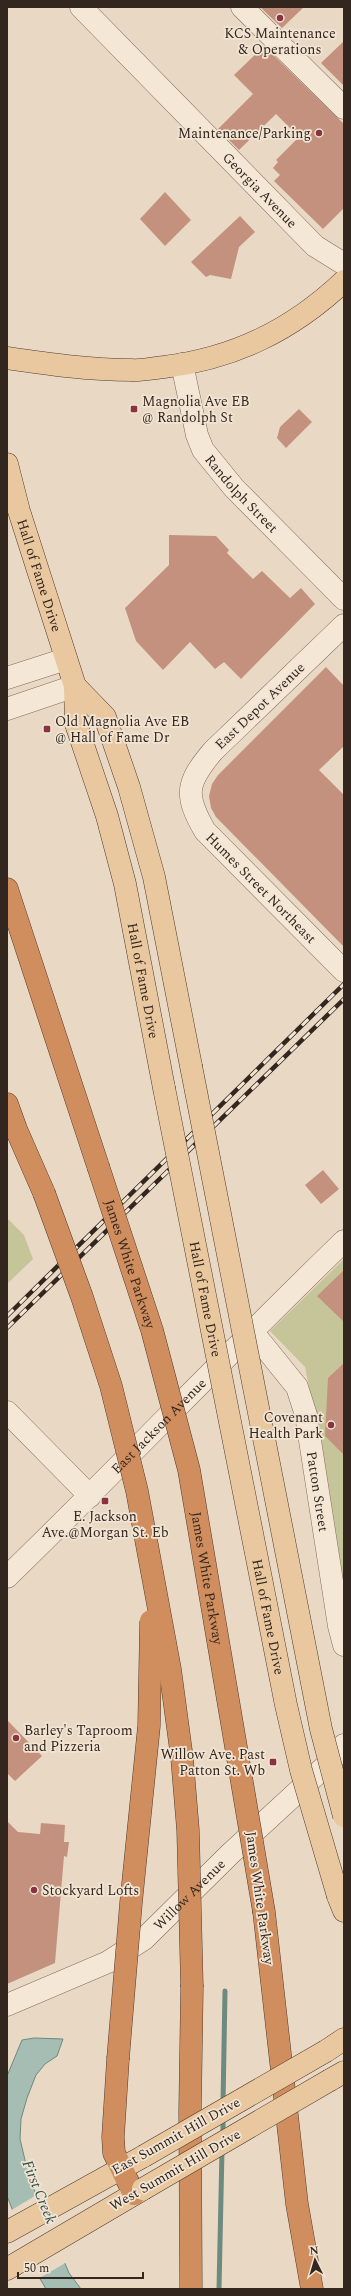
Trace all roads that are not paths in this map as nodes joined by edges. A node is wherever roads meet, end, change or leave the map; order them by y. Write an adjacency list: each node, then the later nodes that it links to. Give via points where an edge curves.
1 (81, 7): 4 (street, Georgia Avenue, via 315,246)
2 (242, 7): 3 (street)
3 (344, 108)
4 (344, 264)
5 (344, 281): 7 (main road, via 295,320 265,337 220,357)
6 (7, 358): 7 (main road, via 64,366 132,370)
7 (182, 364): 9 (street, Randolph Street, via 197,435 203,450 234,488)
8 (7, 464): 11 (main road, Hall of Fame Drive)
9 (344, 599)
10 (344, 625): 15 (street, East Depot Avenue, via 213,752 192,782)
11 (66, 659): 12 (street); 13 (main road, Hall of Fame Drive)
12 (7, 678)
13 (75, 686): 14 (street); 28 (main road, Hall of Fame Drive, bridge, via 105,717 129,787 154,877 321,1729); 29 (main road, Hall of Fame Drive, bridge, via 76,724 107,816 125,884 300,1770)
14 (7, 709)
15 (191, 796): 17 (street, Humes Street Northeast, via 194,812 205,831)
16 (7, 889): 35 (highway, James White Parkway, bridge, via 152,1330 189,1470 264,1912)
17 (344, 971)
18 (7, 1104): 19 (highway)
19 (11, 1122): 25 (highway, bridge, via 44,1193 111,1386 137,1491)
20 (344, 1241): 21 (street, East Jackson Avenue)
21 (251, 1330): 23 (street, East Jackson Avenue); 26 (street, Patton Street, via 297,1387 306,1415)
22 (7, 1412): 23 (street)
23 (90, 1496): 24 (street, East Jackson Avenue)
24 (7, 1576)
25 (152, 1578): 33 (highway, bridge, via 149,1726 131,1903 112,2137 114,2153); 38 (highway, bridge, via 170,1669 182,1758 188,1830 192,1987)
26 (344, 1645)
27 (344, 1745): 30 (street, Willow Avenue, via 331,1761 230,1854 144,1939 108,1962)
28 (344, 1816)
29 (341, 1903)
30 (7, 2005)
31 (344, 2040): 33 (main road, East Summit Hill Drive, bridge)
32 (337, 2076): 34 (main road, West Summit Hill Drive, bridge)
33 (121, 2168): 34 (highway); 36 (main road, East Summit Hill Drive)
34 (139, 2192): 37 (main road, West Summit Hill Drive)
35 (297, 2204): 39 (highway, James White Parkway); 40 (highway)
36 (7, 2232)
37 (7, 2269)
38 (191, 2289)
39 (312, 2289)
40 (324, 2289)

